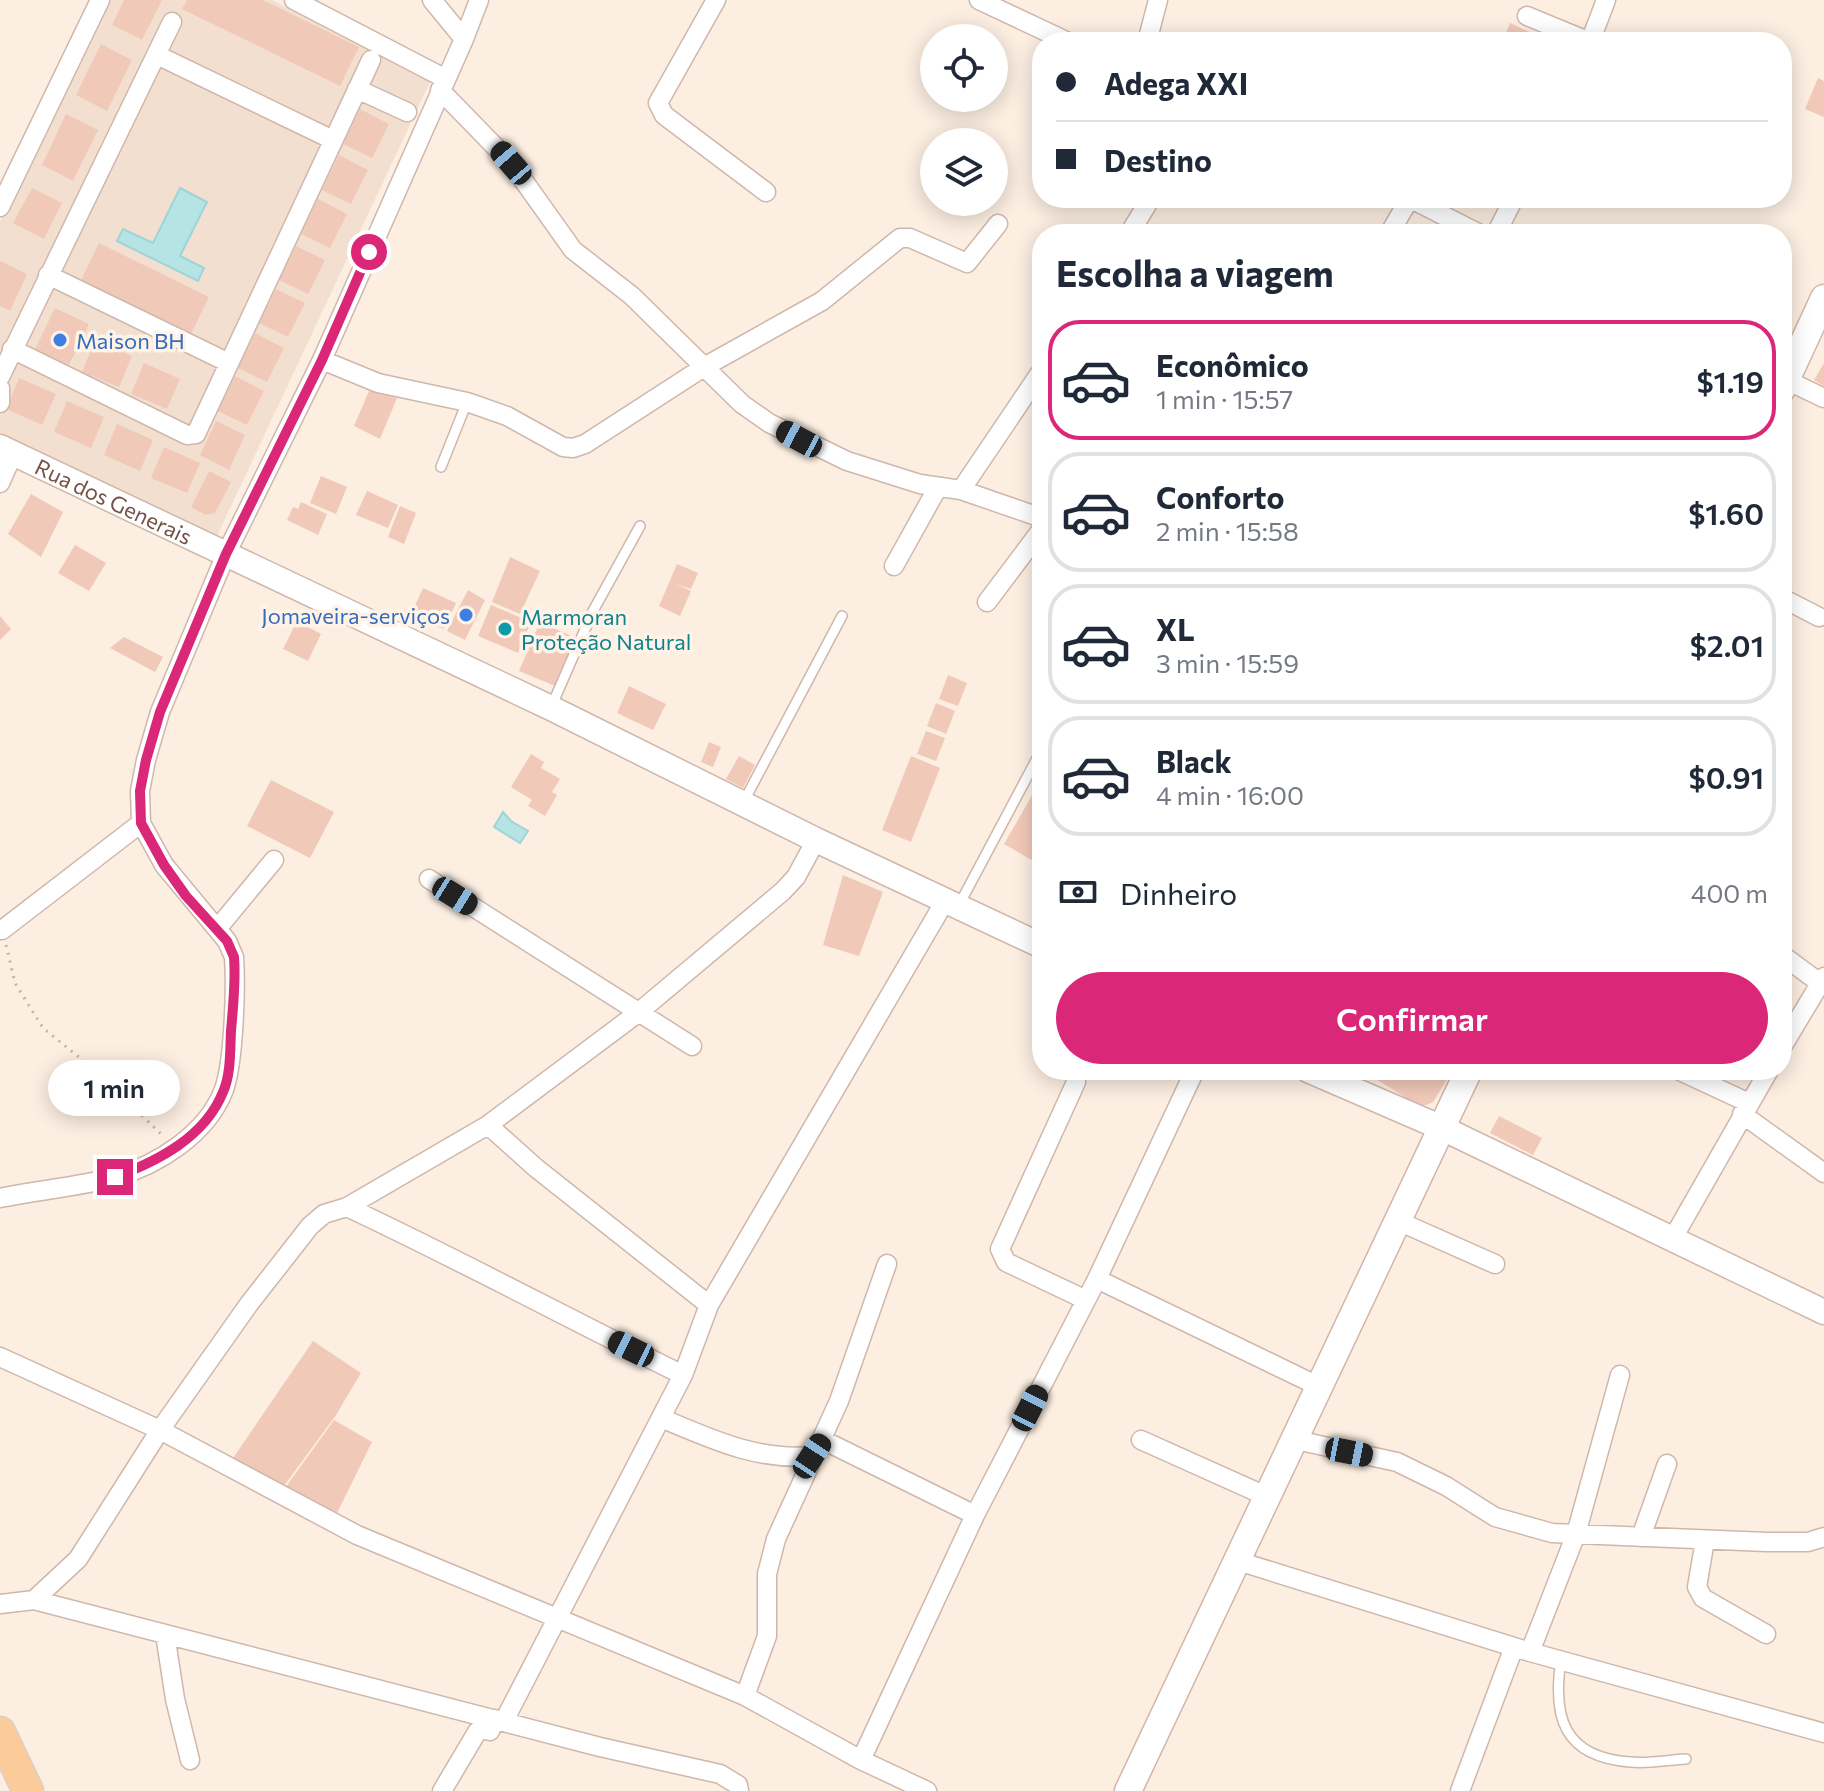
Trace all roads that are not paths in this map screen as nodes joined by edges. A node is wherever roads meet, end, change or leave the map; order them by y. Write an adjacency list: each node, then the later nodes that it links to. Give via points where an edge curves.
1 (100, 0): 23 (street)
2 (294, 0): 18 (street)
3 (432, 0): 15 (street)
4 (479, 0): 15 (street)
5 (716, 0): 22 (street, via 658,103 664,115)
6 (979, 0): 11 (street)
7 (1158, 0): 12 (street)
8 (1606, 0): 14 (street)
9 (1527, 16): 13 (street)
10 (172, 22): 16 (street)
11 (1047, 32)
12 (1150, 32)
13 (1566, 32)
14 (1594, 32)
15 (464, 39): 18 (street)
16 (157, 55): 21 (street); 27 (street)
17 (371, 60): 19 (street)
18 (443, 85): 30 (street); 33 (street, via 511,163 573,250 632,296)
19 (357, 89): 20 (street); 21 (street)
20 (407, 112)
21 (333, 140): 31 (street)
22 (766, 192)
23 (0, 207)
24 (1429, 208): 26 (street)
25 (998, 224): 33 (street, via 967,263 900,238 822,301)
26 (1461, 224)
27 (48, 275): 29 (street); 31 (street)
28 (1824, 298): 32 (main road)
29 (12, 349): 31 (street, via 192,435); 34 (street)
30 (322, 360): 38 (street, via 378,383); 47 (street)
31 (227, 362)
32 (1792, 364)
33 (704, 367): 38 (street, via 573,448); 42 (street, via 742,404 799,439 847,461)
34 (0, 377)
35 (1032, 385): 43 (street)
36 (1792, 386): 37 (street)
37 (1824, 398)
38 (467, 402): 40 (lane)
39 (6, 451): 41 (street); 47 (street, Rua dos Generais)
40 (441, 467)
41 (0, 483)
42 (938, 487): 43 (street); 48 (street)
43 (961, 490): 44 (street)
44 (1032, 515)
45 (640, 526): 53 (lane, via 593,611)
46 (1032, 542): 49 (street)
47 (226, 554): 53 (street, Rua dos Generais); 56 (street, via 160,712 140,791)
48 (894, 566)
49 (987, 602)
50 (1792, 603): 52 (street)
51 (842, 616): 55 (lane)
52 (1819, 617)
53 (551, 708): 55 (street, Rua dos Generais)
54 (1032, 766): 60 (lane)
55 (742, 804): 57 (street, Rua dos Generais)
56 (141, 823): 61 (street, via 164,865); 62 (street)
57 (816, 840): 60 (street, Rua dos Generais); 66 (street, via 783,891)
58 (274, 860): 61 (street)
59 (429, 879): 66 (street)
60 (952, 904): 63 (street, Rua dos Generais); 87 (street)
61 (217, 929): 79 (street, via 234,957 229,1070 203,1125 175,1148 115,1177)
62 (2, 930)
63 (1032, 941)
64 (1792, 962): 65 (street)
65 (1823, 982): 67 (street)
66 (639, 1012): 68 (street); 76 (street)
67 (1792, 1031)
68 (692, 1046)
69 (1190, 1080): 85 (street)
70 (1331, 1080): 77 (street)
71 (1464, 1080): 77 (main road)
72 (1696, 1080): 75 (street)
73 (1763, 1080): 75 (street)
74 (1076, 1082): 86 (street, via 1000,1249 1006,1262)
75 (1745, 1108): 78 (street); 82 (street)
76 (488, 1125): 80 (street); 87 (street)
77 (1442, 1128): 81 (main road); 82 (street)
78 (1824, 1173)
79 (0, 1198)
80 (347, 1207): 90 (street); 94 (street, via 324,1214 310,1226)
81 (1398, 1221): 84 (street); 92 (main road)
82 (1673, 1238): 88 (street)
83 (887, 1264): 95 (street)
84 (1495, 1264)
85 (1097, 1279): 86 (street); 92 (street)
86 (1086, 1300): 101 (street)
87 (709, 1305): 90 (street)
88 (1824, 1312)
89 (0, 1357): 94 (street)
90 (683, 1375): 93 (street)
91 (1620, 1375): 102 (street)
92 (1320, 1387): 97 (main road)
93 (661, 1418): 98 (street, via 744,1451); 109 (street)
94 (160, 1430): 107 (street, via 78,1559); 109 (street, via 357,1535)
95 (823, 1440): 98 (street); 101 (street)
96 (1141, 1440): 100 (street)
97 (1296, 1440): 100 (main road); 102 (street, via 1397,1462 1495,1517 1535,1530)
98 (812, 1456): 114 (street, via 776,1539 767,1574 767,1636)
99 (1667, 1464): 103 (street)
100 (1268, 1497): 106 (main road)
101 (975, 1515): 120 (street)
102 (1576, 1534): 103 (street); 112 (street)
103 (1641, 1537): 105 (street)
104 (1824, 1537): 105 (street, via 1808,1542)
105 (1705, 1540): 111 (street, via 1697,1587 1703,1598)
106 (1238, 1561): 112 (street); 127 (main road)
107 (34, 1600): 108 (street); 110 (street)
108 (0, 1604)
109 (559, 1617): 114 (street); 115 (street)
110 (165, 1634): 115 (street); 119 (street)
111 (1766, 1634)
112 (1522, 1649): 113 (street); 128 (street)
113 (1561, 1660): 117 (street); 118 (lane, via 1556,1690 1560,1719 1581,1747 1629,1762)
114 (745, 1696): 120 (street)
115 (500, 1720): 124 (street, via 490,1731 477,1732); 125 (street, via 720,1774)
116 (0, 1732): 123 (main road)
117 (1824, 1733)
118 (1686, 1759)
119 (190, 1760)
120 (861, 1760): 126 (street)
121 (0, 1778): 122 (main road)
122 (6, 1791)
123 (28, 1791)
124 (442, 1791)
125 (739, 1791)
126 (927, 1791)
127 (1128, 1791)
128 (1460, 1791)

